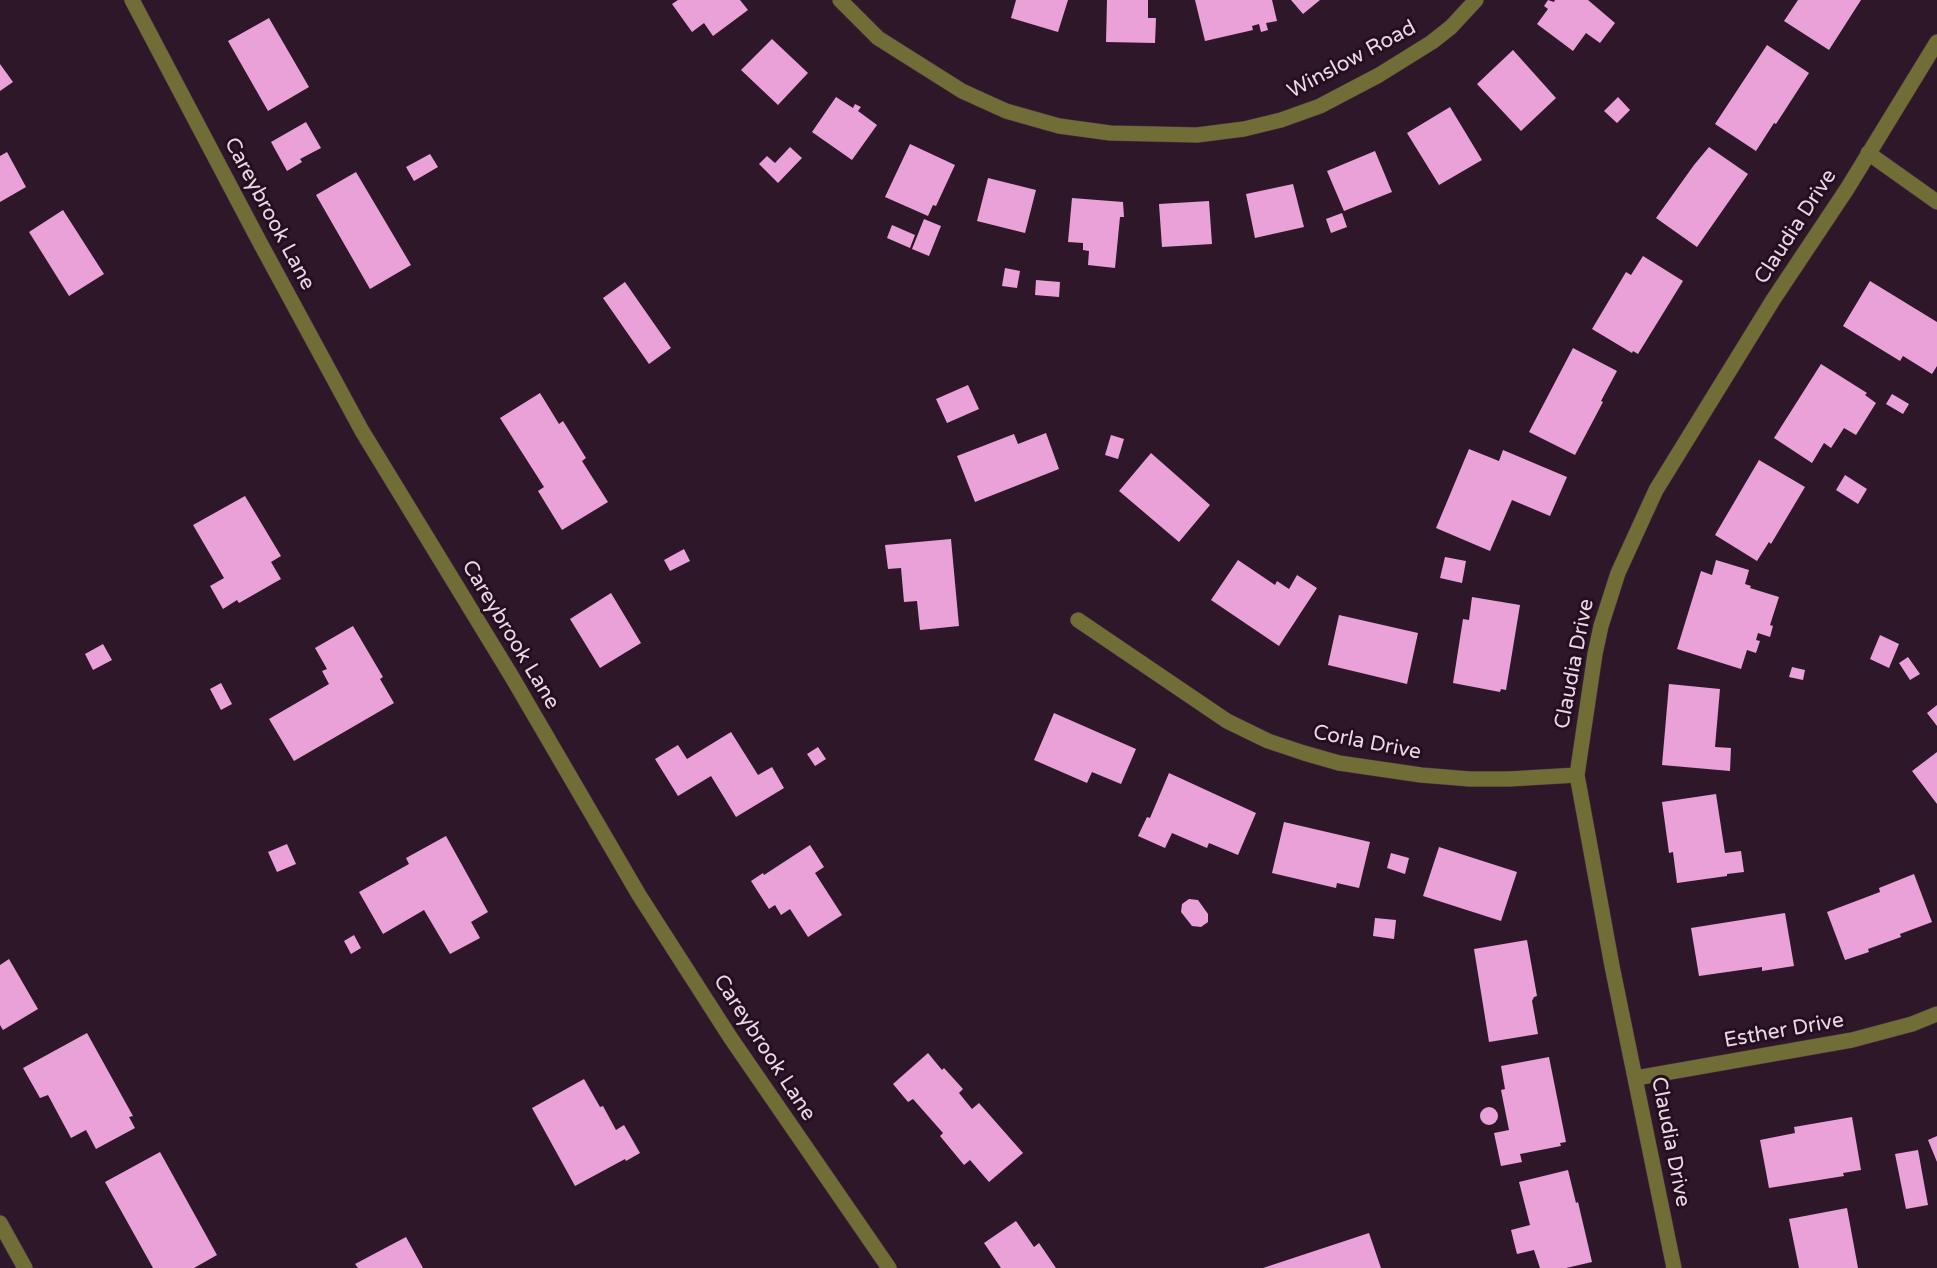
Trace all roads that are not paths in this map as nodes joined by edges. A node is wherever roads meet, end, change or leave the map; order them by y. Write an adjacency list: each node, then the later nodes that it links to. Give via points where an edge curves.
1 (132, 0): 13 (street, Careybrook Lane, via 362,431 639,895 736,1047)
2 (840, 0): 3 (street, Winslow Road, via 878,38 962,91 1006,111 1059,126 1110,133 1197,135 1244,129 1320,106 1432,42)
3 (1476, 0)
4 (1937, 42): 5 (street, Claudia Drive)
5 (1868, 153): 6 (street); 8 (street, Claudia Drive, via 1680,447 1635,533 1601,626)
6 (1937, 202)
7 (1078, 620): 8 (street, Corla Drive, via 1227,721 1304,753 1339,763 1441,777)
8 (1577, 775): 10 (street, Claudia Drive)
9 (1937, 1014): 10 (street, Esther Drive, via 1852,1041)
10 (1636, 1078): 14 (street, Claudia Drive)
11 (0, 1223): 12 (street)
12 (25, 1268)
13 (889, 1268)
14 (1674, 1268)

